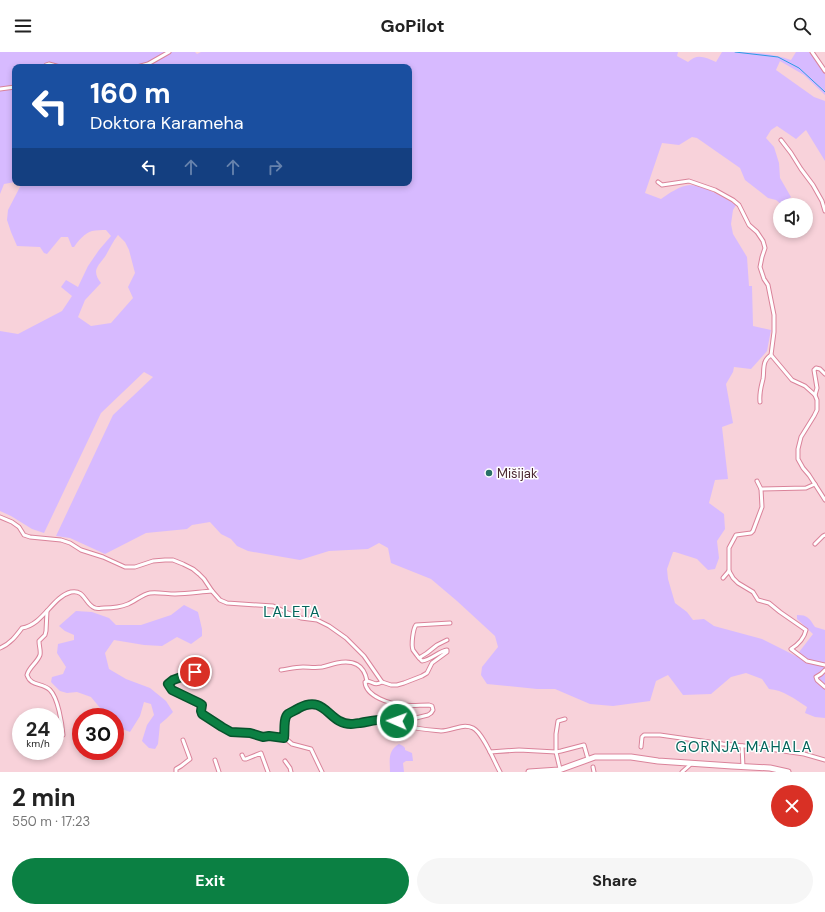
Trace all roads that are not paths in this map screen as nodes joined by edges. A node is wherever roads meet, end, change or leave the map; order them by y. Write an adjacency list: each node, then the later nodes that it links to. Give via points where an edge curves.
1 (169, 52): 3 (street)
2 (812, 52): 4 (street)
3 (148, 64)
4 (825, 71)
5 (12, 87): 6 (street)
6 (0, 89)
7 (781, 140): 9 (street, via 813,185)
8 (658, 182): 10 (street, via 662,184 689,181 715,190 739,204 749,225 757,232 765,248 760,267 768,285 774,315)
9 (825, 211)
10 (771, 355): 12 (street, via 792,380 805,386); 13 (street, via 764,364)
11 (825, 374): 12 (street, via 818,368 814,370 817,388)
12 (815, 395): 15 (street, via 817,410 800,437 798,455 800,464)
13 (760, 402)
14 (757, 481): 16 (street)
15 (815, 484): 16 (street, via 806,488); 17 (street)
16 (761, 489): 21 (street, via 762,507 753,531 736,535 729,548)
17 (825, 500)
18 (0, 517): 23 (street, via 19,527 24,535 61,540 125,567 173,560 193,569)
19 (825, 535): 20 (street)
20 (816, 544)
21 (729, 571): 22 (street); 29 (street, via 733,578 753,592 758,600 769,603 806,630 805,636 791,649 807,661)
22 (723, 578)
23 (212, 591): 24 (street, via 148,593 126,605 107,608 96,608 82,594 70,592); 34 (street, via 227,604 273,606 288,614 317,620 329,626 364,656)
24 (47, 611): 27 (street, via 37,621 22,628 16,638); 36 (street, via 45,635 39,641 40,655 27,675 33,683 52,692)
25 (450, 623): 28 (street, via 415,626 412,646)
26 (447, 640): 28 (street, via 437,644)
27 (0, 648)
28 (419, 658): 34 (street, via 424,661 445,650 448,651 432,663 427,673 422,676 397,685)
29 (825, 666)
30 (207, 669): 39 (street, via 198,669 168,684 172,690 202,705 202,714 231,732)
31 (281, 670): 33 (street, via 354,663 363,669)
32 (825, 670): 35 (street, via 816,677)
33 (368, 681): 34 (street, via 374,684); 38 (street, via 365,685 370,693 383,700 404,705 432,706 433,710 428,715)
34 (382, 682)
35 (825, 687)
36 (58, 708)
37 (565, 719): 44 (street, via 558,721)
38 (401, 723): 39 (street, via 387,718 351,724 341,722 322,706 312,704 286,715); 43 (street, via 410,727 442,731 466,726 473,728 483,738)
39 (284, 738): 58 (street, via 292,744 311,749)
40 (183, 740): 54 (street, via 190,759 176,769)
41 (742, 746): 42 (street, via 649,734 642,737); 48 (street, via 804,754); 52 (street)
42 (641, 747)
43 (490, 752): 44 (street); 59 (street)
44 (556, 752): 46 (street, via 584,744); 53 (street)
45 (242, 755): 56 (street, via 246,759 261,753)
46 (588, 759): 50 (main road, via 617,757); 53 (main road)
47 (215, 760): 55 (street)
48 (825, 760)
49 (285, 761): 57 (street)
50 (692, 763): 52 (main road); 62 (street)
51 (593, 767): 61 (street)
52 (743, 767): 63 (main road)
53 (560, 770): 60 (main road)
54 (176, 772)
55 (219, 772)
56 (268, 772)
57 (290, 772)
58 (322, 772)
59 (500, 772)
60 (529, 772)
61 (594, 772)
62 (682, 772)
63 (788, 772)

